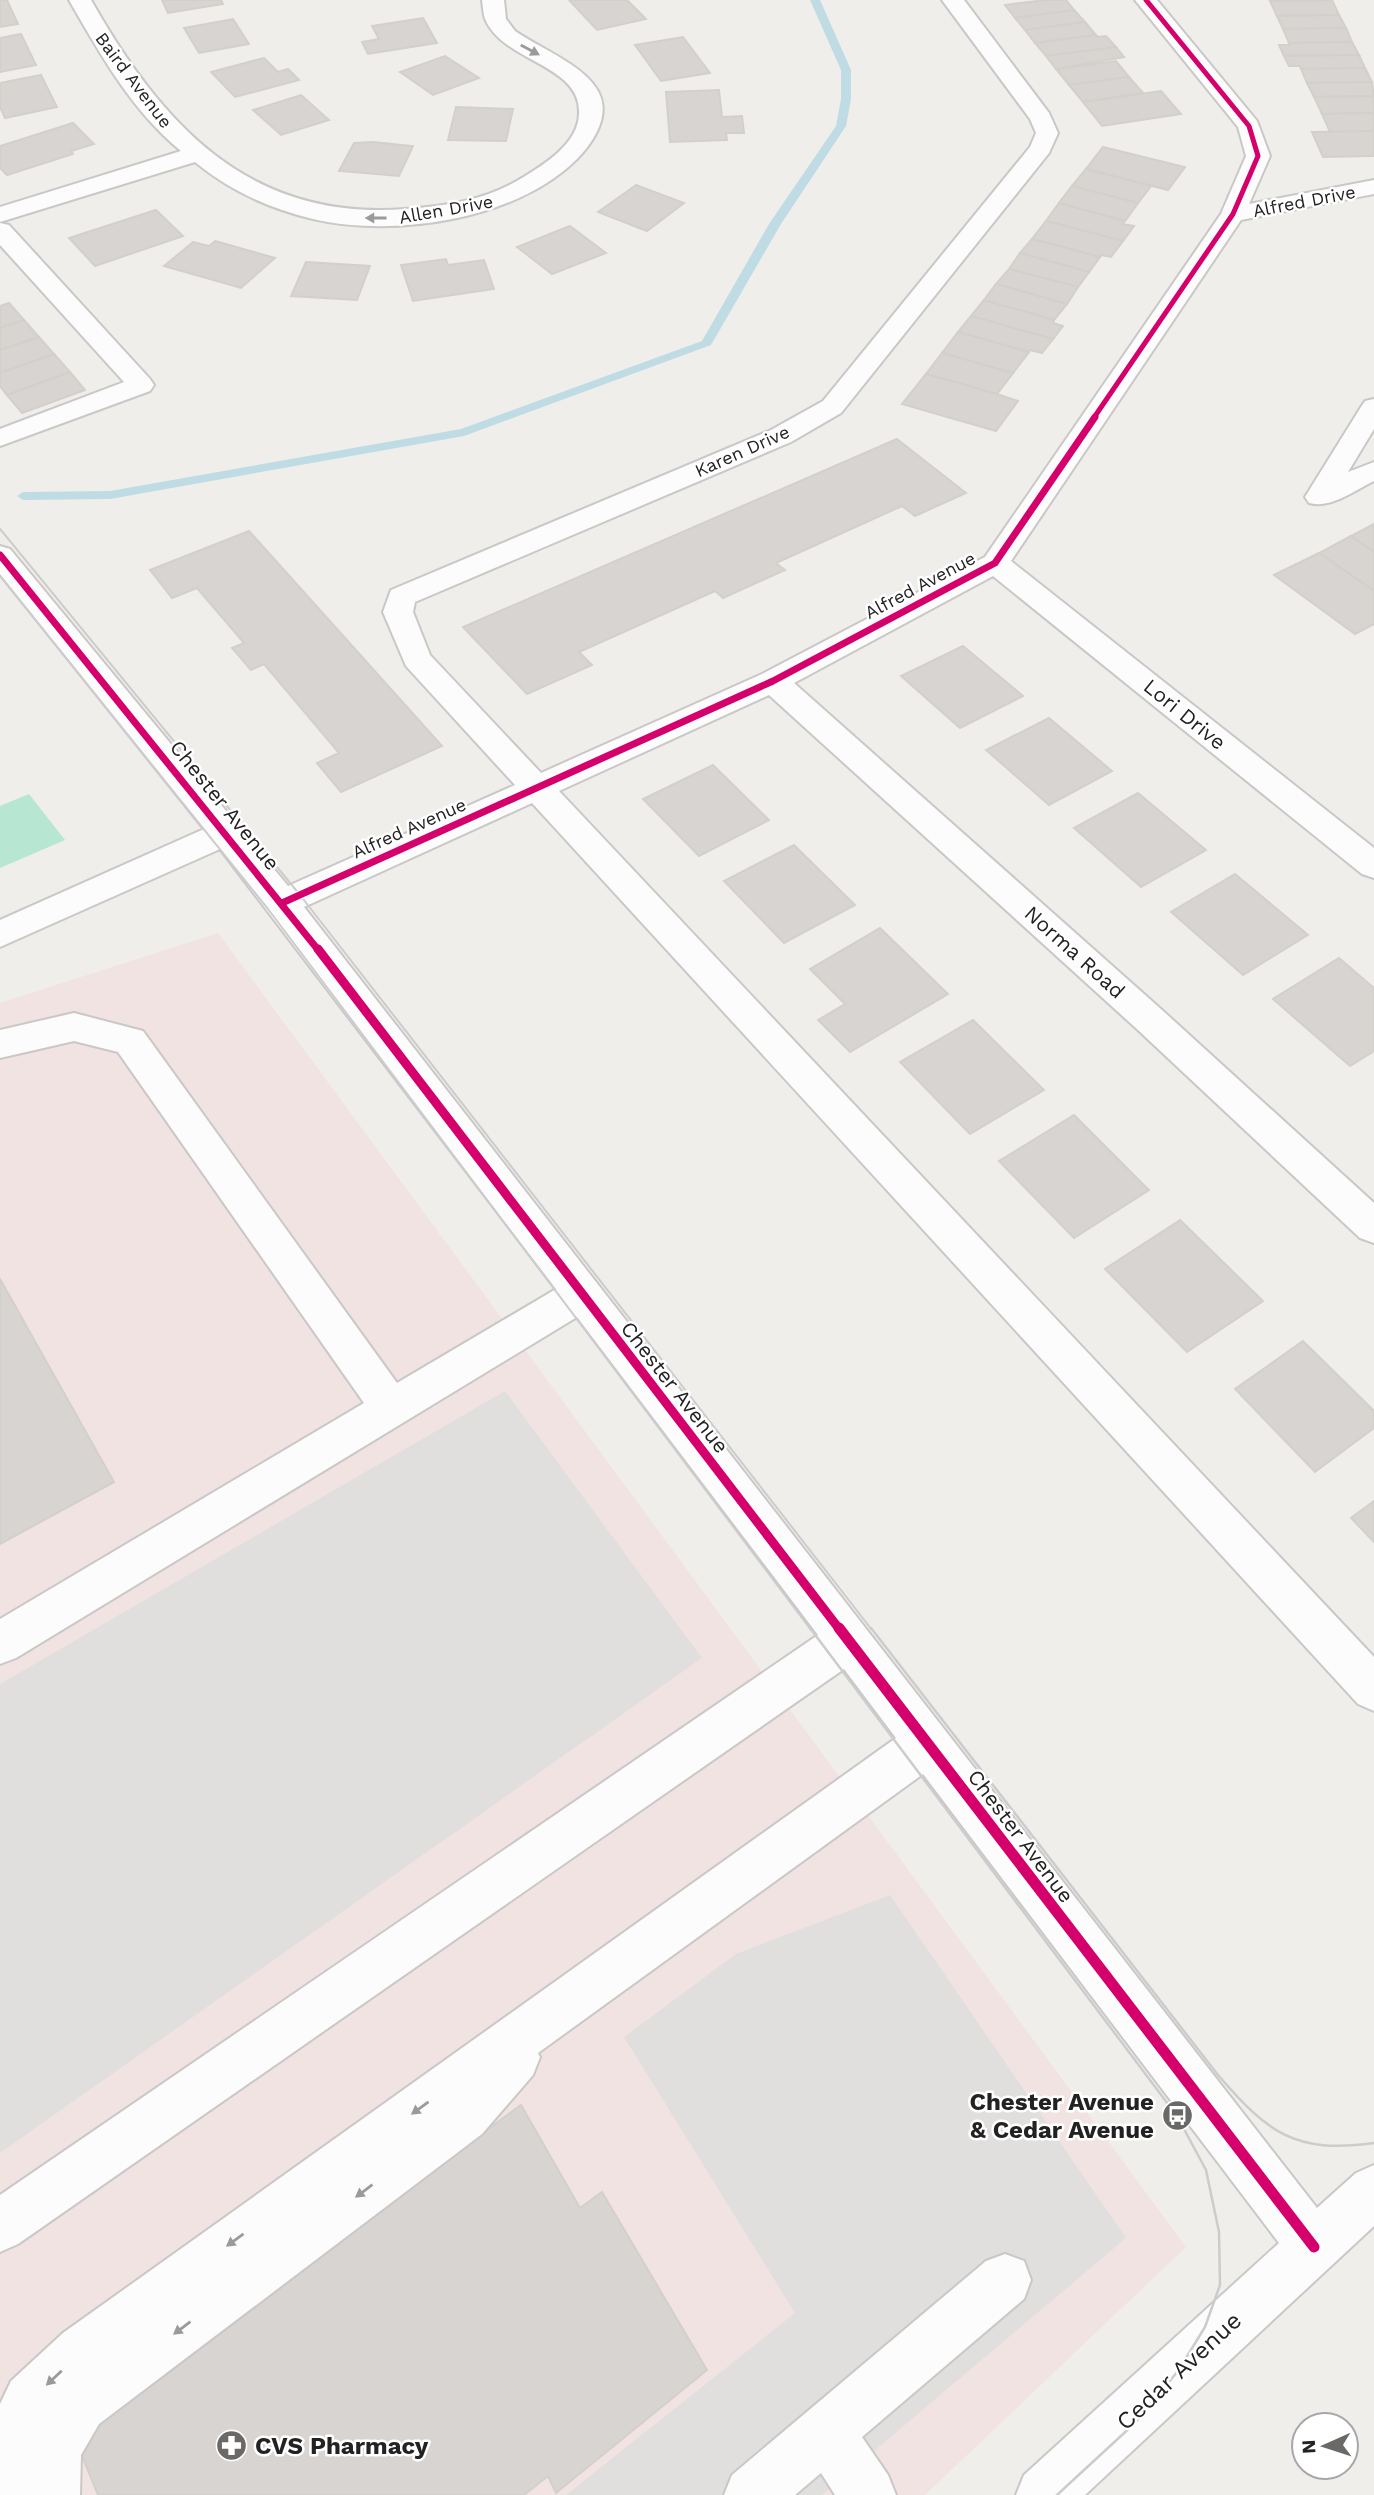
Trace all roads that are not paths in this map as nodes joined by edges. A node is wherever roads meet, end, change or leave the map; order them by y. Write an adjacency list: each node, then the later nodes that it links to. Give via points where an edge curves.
1 (80, 0): 5 (street, Baird Avenue, via 125,74)
2 (494, 0): 5 (street, Allen Drive, one-way to 5, via 492,14 500,30 581,83 592,115 568,156 505,198 410,218 335,216 296,209 262,196)
3 (953, 0): 16 (street, Karen Drive, via 1041,118 1047,133 1041,148 832,407 781,436 401,597 398,612 417,659)
4 (1146, 0): 7 (street, Alfred Avenue, via 1249,126 1258,156)
5 (196, 154): 8 (street)
6 (1374, 187): 7 (street, Alfred Drive)
7 (1233, 214): 14 (street, Alfred Avenue)
8 (0, 215)
9 (0, 230): 11 (street, via 141,385)
10 (1374, 407): 12 (street, via 1319,497)
11 (0, 438)
12 (1374, 470)
13 (0, 555): 17 (street, Chester Avenue)
14 (995, 563): 15 (street, Alfred Avenue); 18 (street, Lori Drive)
15 (773, 681): 16 (street, Alfred Avenue); 22 (street, Norma Road)
16 (537, 788): 19 (street, Alfred Avenue); 27 (street)
17 (224, 833): 19 (street, Chester Avenue); 20 (street)
18 (1374, 866)
19 (282, 903): 23 (street, Chester Avenue)
20 (0, 934)
21 (0, 1044): 24 (street, via 74,1027 130,1041)
22 (1374, 1227)
23 (582, 1294): 24 (street); 25 (street, Chester Avenue)
24 (392, 1409): 26 (street)
25 (849, 1640): 28 (street, Chester Avenue); 31 (street)
26 (0, 1643)
27 (1374, 1689)
28 (927, 1743): 29 (street); 32 (street, Chester Avenue)
29 (555, 2011): 35 (street, one-way to 35, via 82,2352 30,2400 8,2449); 36 (street, one-way to 36, via 464,2116 80,2405 54,2449)
30 (1374, 2191): 32 (street, Cedar Avenue)
31 (0, 2226)
32 (1314, 2247): 39 (street, Cedar Avenue); 40 (street, Cedar Avenue, via 1173,2408)
33 (1005, 2280): 34 (street)
34 (826, 2432): 37 (street); 38 (street)
35 (2, 2495)
36 (52, 2495)
37 (752, 2495)
38 (868, 2495)
39 (1044, 2495)
40 (1079, 2495)

